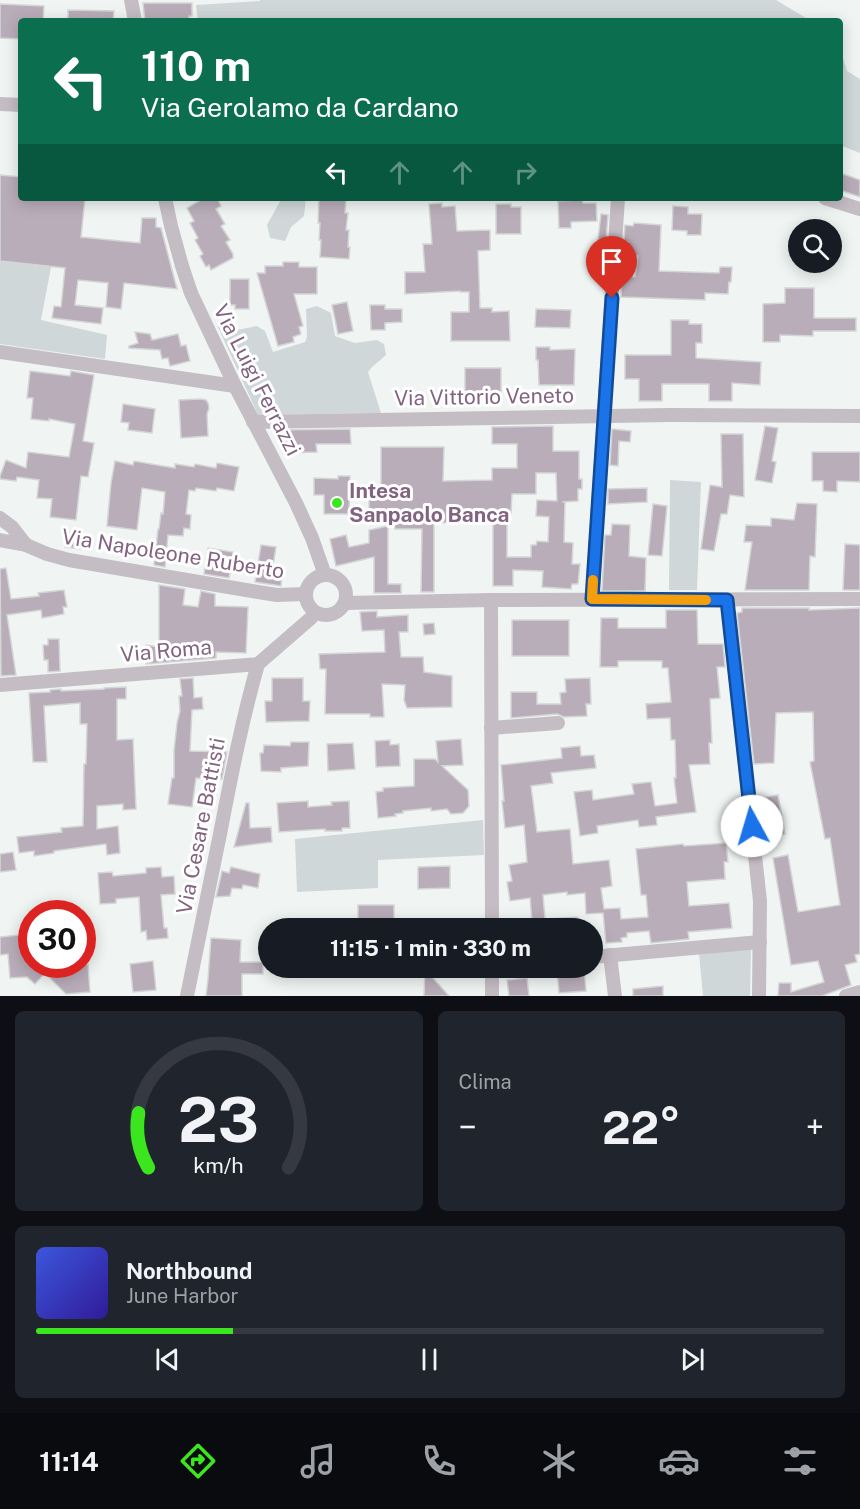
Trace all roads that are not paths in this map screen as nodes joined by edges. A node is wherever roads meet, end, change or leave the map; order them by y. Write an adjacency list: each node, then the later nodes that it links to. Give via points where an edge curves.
1 (131, 0): 2 (street)
2 (134, 18)
3 (0, 104): 4 (street)
4 (18, 105)
5 (166, 201): 10 (street, Via Luigi Ferrazzi, via 191,293)
6 (618, 201): 12 (street)
7 (834, 201): 8 (street)
8 (860, 210)
9 (0, 352): 10 (street)
10 (235, 386): 13 (street, Via Luigi Ferrazzi)
11 (860, 416): 12 (street, Via Vittorio Veneto)
12 (604, 417): 13 (street, Via Vittorio Veneto); 19 (street)
13 (253, 422): 17 (street, Via Luigi Ferrazzi, via 312,538)
14 (0, 518): 16 (street)
15 (0, 540): 16 (street, Via Napoleone Ruberto)
16 (26, 545): 18 (street, Via Napoleone Ruberto, via 81,562 267,593)
17 (325, 575): 18 (street, via 309,583); 23 (street, via 343,583)
18 (305, 594): 24 (street)
19 (592, 599): 21 (street); 22 (street)
20 (860, 599): 22 (street)
21 (491, 600): 23 (street); 28 (street)
22 (727, 600): 30 (street, via 760,901)
23 (345, 603): 24 (street, via 332,615)
24 (315, 613): 25 (street)
25 (258, 664): 26 (street, Via Roma); 35 (street, Via Cesare Battisti)
26 (0, 685)
27 (558, 723): 28 (street)
28 (491, 728): 29 (street)
29 (492, 918)
30 (760, 942): 31 (street); 38 (street)
31 (610, 955): 32 (street); 37 (street)
32 (603, 956)
33 (492, 978): 36 (street)
34 (860, 992): 39 (street)
35 (187, 996)
36 (492, 996)
37 (615, 996)
38 (759, 996)
39 (846, 996)

